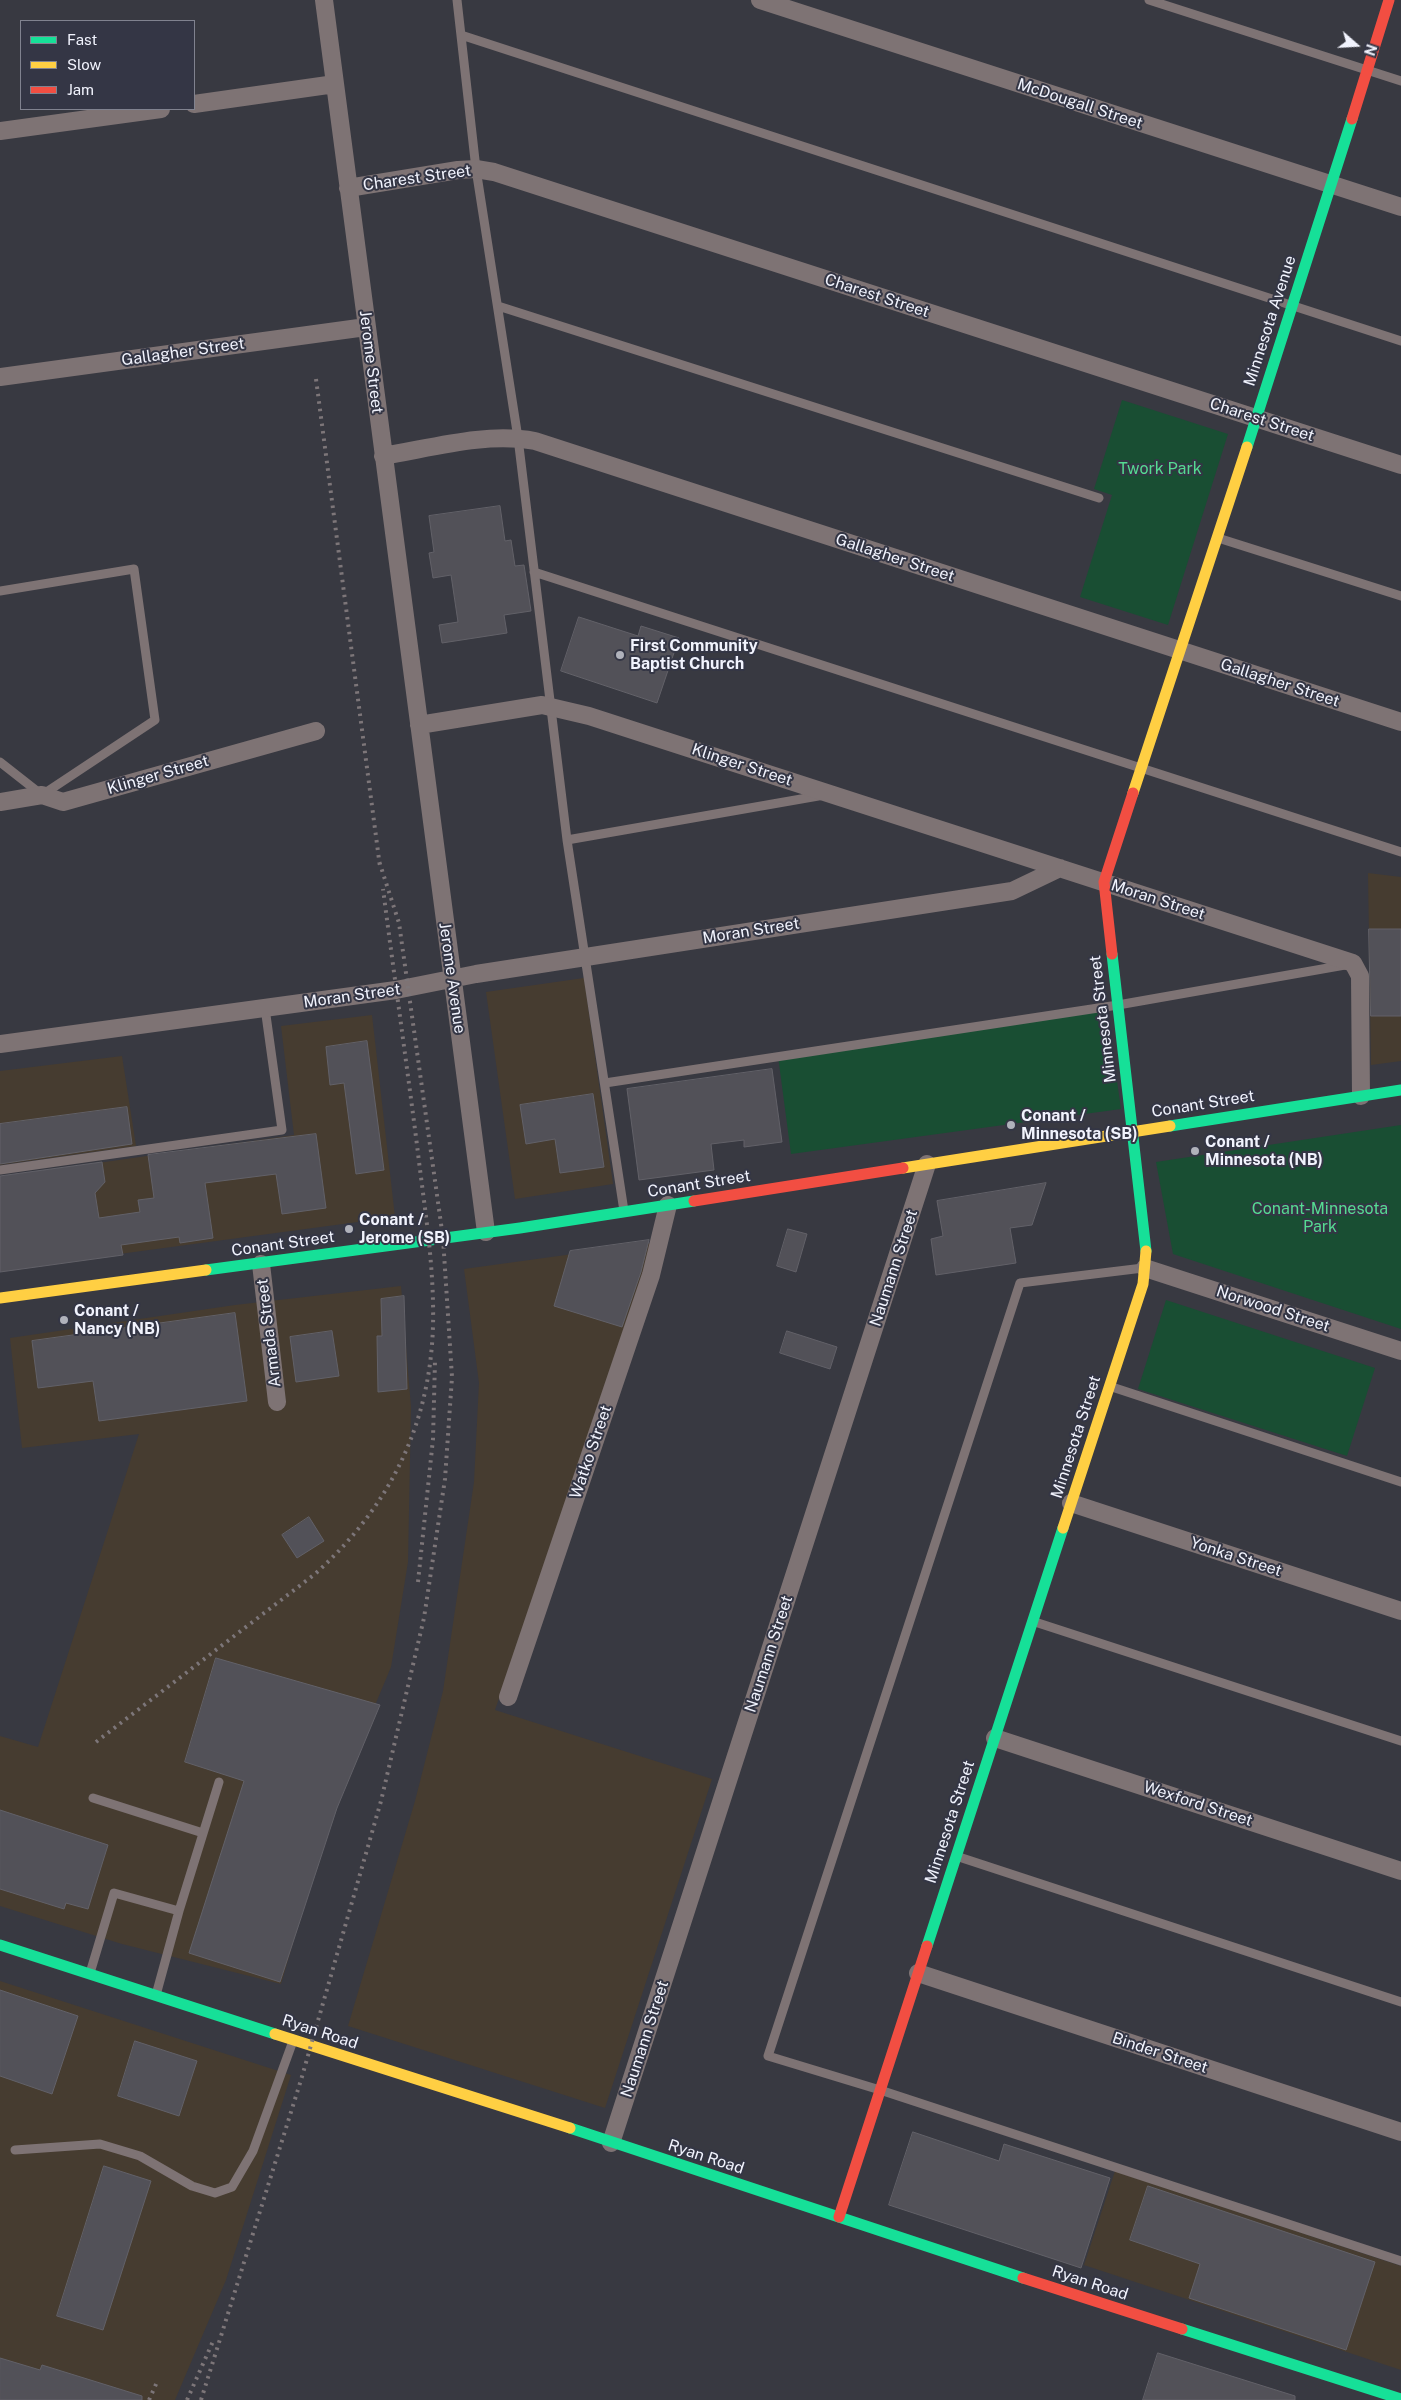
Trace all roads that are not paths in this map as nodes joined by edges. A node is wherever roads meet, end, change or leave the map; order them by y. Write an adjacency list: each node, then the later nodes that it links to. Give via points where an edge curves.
1 (324, 0): 9 (street, Jerome Street)
2 (457, 0): 6 (lane)
3 (760, 0): 14 (street, McDougall Street)
4 (1149, 0): 7 (lane)
5 (1389, 0): 7 (street, Minnesota Avenue)
6 (461, 35): 13 (lane); 18 (lane)
7 (1367, 70): 8 (lane); 14 (street, Minnesota Avenue)
8 (1401, 81)
9 (334, 84): 10 (street); 15 (street, Jerome Street)
10 (195, 104)
11 (154, 110): 12 (street)
12 (0, 131)
13 (476, 169): 15 (street, Charest Street); 17 (lane); 22 (street, Charest Street, via 494,172)
14 (1330, 184): 16 (street, McDougall Street); 18 (street, Minnesota Avenue)
15 (348, 188): 19 (street, Jerome Street)
16 (1401, 207)
17 (498, 306): 23 (lane); 26 (lane)
18 (1293, 306): 20 (lane); 22 (street, Minnesota Avenue)
19 (366, 327): 21 (street, Gallagher Street); 24 (street, Jerome Street)
20 (1401, 341)
21 (0, 377)
22 (1256, 418): 25 (street, Charest Street); 27 (street, Minnesota Avenue)
23 (518, 438): 24 (street, Gallagher Street, via 494,438); 28 (lane); 31 (street, Gallagher Street, via 535,440)
24 (383, 456): 34 (street, Jerome Street)
25 (1401, 465)
26 (1099, 498)
27 (1217, 538): 30 (lane); 31 (street, Minnesota Avenue)
28 (534, 572): 32 (lane); 37 (lane)
29 (0, 590): 39 (lane, via 134,569 155,720)
30 (1401, 596)
31 (1179, 650): 33 (street, Gallagher Street); 37 (street, Minnesota Street)
32 (550, 705): 34 (street, Klinger Street); 38 (street, Klinger Street); 41 (lane)
33 (1401, 722)
34 (419, 724): 47 (street, Jerome Avenue)
35 (316, 731): 39 (street, Klinger Street, via 63,802)
36 (0, 762): 39 (lane)
37 (1141, 768): 42 (lane); 44 (street, Minnesota Street)
38 (832, 794): 41 (lane); 43 (street, Klinger Street)
39 (42, 796): 40 (street, Klinger Street)
40 (0, 802)
41 (567, 840): 45 (lane)
42 (1401, 852)
43 (1060, 868): 44 (street, Moran Street); 45 (street, Moran Street, via 1012,891)
44 (1104, 882): 46 (street, Moran Street); 48 (street, Minnesota Street)
45 (585, 957): 47 (street, Moran Street); 51 (lane)
46 (1353, 964): 48 (lane); 53 (street, via 1360,976)
47 (453, 980): 49 (street, Moran Street); 59 (street, Jerome Avenue)
48 (1118, 1005): 51 (lane); 54 (street, Minnesota Street)
49 (265, 1008): 50 (street, Moran Street); 56 (lane, via 282,1130)
50 (0, 1044)
51 (605, 1083): 58 (lane)
52 (1401, 1090): 53 (street, Conant Street)
53 (1361, 1096): 54 (street, Conant Street)
54 (1133, 1132): 55 (street, Conant Street); 61 (street, Minnesota Street)
55 (927, 1164): 57 (street, Conant Street); 87 (street, Naumann Street)
56 (0, 1170)
57 (668, 1205): 58 (street, Conant Street); 70 (street, Watko Street, via 651,1275)
58 (625, 1212): 59 (street, Conant Street)
59 (486, 1232): 60 (street, Conant Street)
60 (260, 1264): 62 (street, Conant Street); 65 (street, Armada Street)
61 (1146, 1268): 63 (street, Norwood Street); 64 (street, Minnesota Street); 85 (lane, via 1020,1282 768,2056)
62 (0, 1298)
63 (1401, 1350)
64 (1109, 1386): 66 (lane); 67 (street, Minnesota Street)
65 (277, 1402)
66 (1401, 1482)
67 (1071, 1504): 68 (street, Yonka Street); 69 (street, Minnesota Street)
68 (1401, 1611)
69 (1032, 1622): 71 (street, Minnesota Street); 72 (lane)
70 (508, 1697)
71 (995, 1738): 76 (street, Minnesota Street); 77 (street, Wexford Street)
72 (1401, 1741)
73 (219, 1782): 75 (lane)
74 (93, 1798): 75 (lane)
75 (203, 1833): 78 (lane)
76 (956, 1856): 80 (street, Minnesota Street); 83 (lane)
77 (1401, 1870)
78 (179, 1911): 81 (lane, via 114,1893); 82 (lane)
79 (0, 1945): 81 (street, Ryan Road)
80 (918, 1973): 85 (street, Minnesota Street); 86 (street, Binder Street)
81 (90, 1974): 82 (street, Ryan Road)
82 (156, 1996): 84 (street, Ryan Road)
83 (1401, 2002)
84 (293, 2040): 87 (street, Ryan Road); 88 (lane, via 253,2151 232,2187 216,2193 192,2186 140,2156 100,2144)
85 (880, 2090): 89 (street, Minnesota Street); 90 (lane)
86 (1401, 2132)
87 (611, 2143): 89 (street, Ryan Road)
88 (15, 2150)
89 (839, 2217): 91 (street, Ryan Road)
90 (1401, 2261)
91 (1401, 2399)

